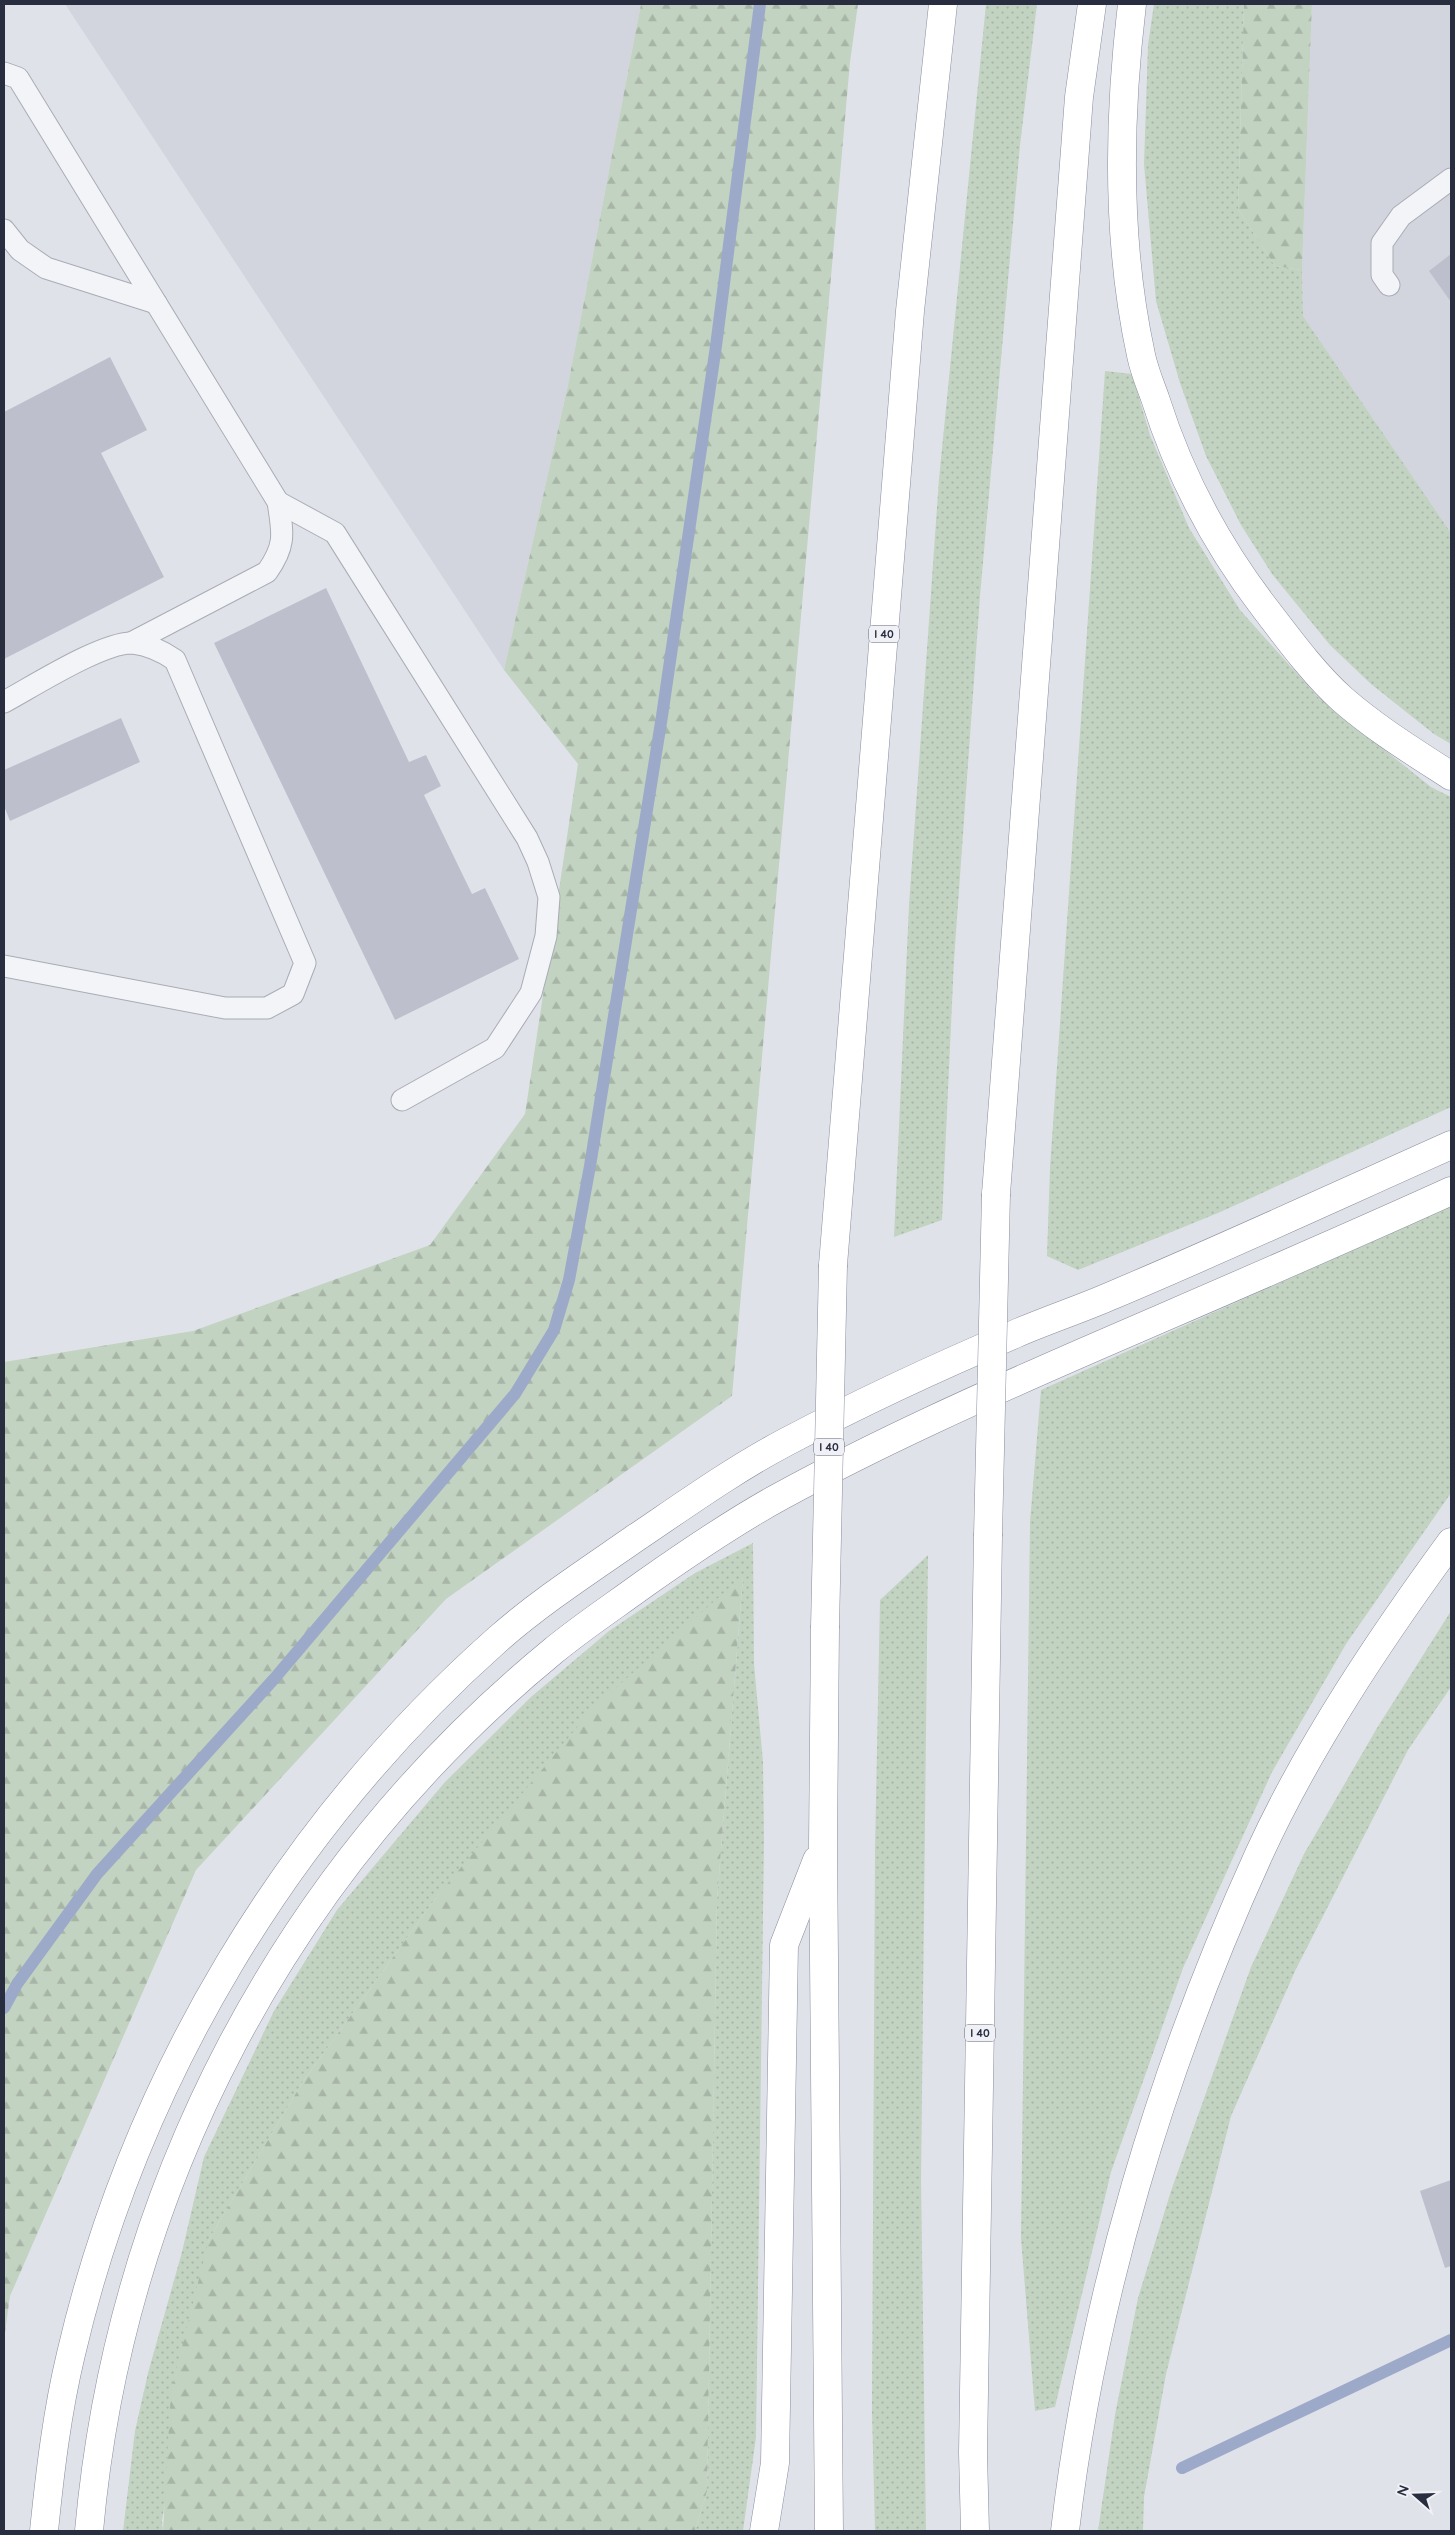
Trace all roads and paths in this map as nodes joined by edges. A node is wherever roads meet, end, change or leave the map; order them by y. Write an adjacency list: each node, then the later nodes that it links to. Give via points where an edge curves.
1 (943, 4): 18 (highway, I 40, bridge, via 910,311 834,1265)
2 (1092, 4): 23 (highway, I 40, bridge, via 1079,97 996,1194)
3 (1132, 4): 12 (highway, via 1121,122 1122,208 1131,294 1142,356 1163,423 1196,501 1236,570 1287,637 1341,698)
4 (4, 72): 8 (lane, via 18,78)
5 (1451, 179): 7 (lane, via 1401,216 1382,243 1382,276)
6 (4, 230): 8 (lane, via 20,250 46,268)
7 (1389, 285)
8 (156, 303): 9 (lane)
9 (278, 502): 10 (lane, via 282,530 280,553 267,572); 14 (lane, via 335,533 527,838 549,898 546,936 531,993 495,1048)
10 (132, 643): 11 (lane, via 103,650); 13 (lane, via 158,648 175,660 305,963 294,994 267,1008 225,1008)
11 (4, 702)
12 (1451, 776)
13 (4, 966)
14 (402, 1100)
15 (1451, 1145): 19 (highway, via 1112,1296 1016,1334 781,1445 686,1504 583,1575 502,1635 430,1702 362,1776 251,1925 164,2084 125,2176 71,2353 54,2439)
16 (1451, 1191): 20 (highway, via 934,1418 780,1496 702,1543 555,1649 488,1709 415,1782 356,1851 256,2000 213,2080 178,2156 148,2241 123,2329 95,2470)
17 (1451, 1542): 24 (highway, via 1351,1689 1302,1772 1260,1853 1209,1974 1175,2066 1109,2285 1082,2419)
18 (822, 1844): 21 (highway, via 784,1945 776,2463); 22 (highway, I 40)
19 (44, 2531)
20 (89, 2531)
21 (764, 2531)
22 (829, 2531)
23 (974, 2531)
24 (1065, 2531)

